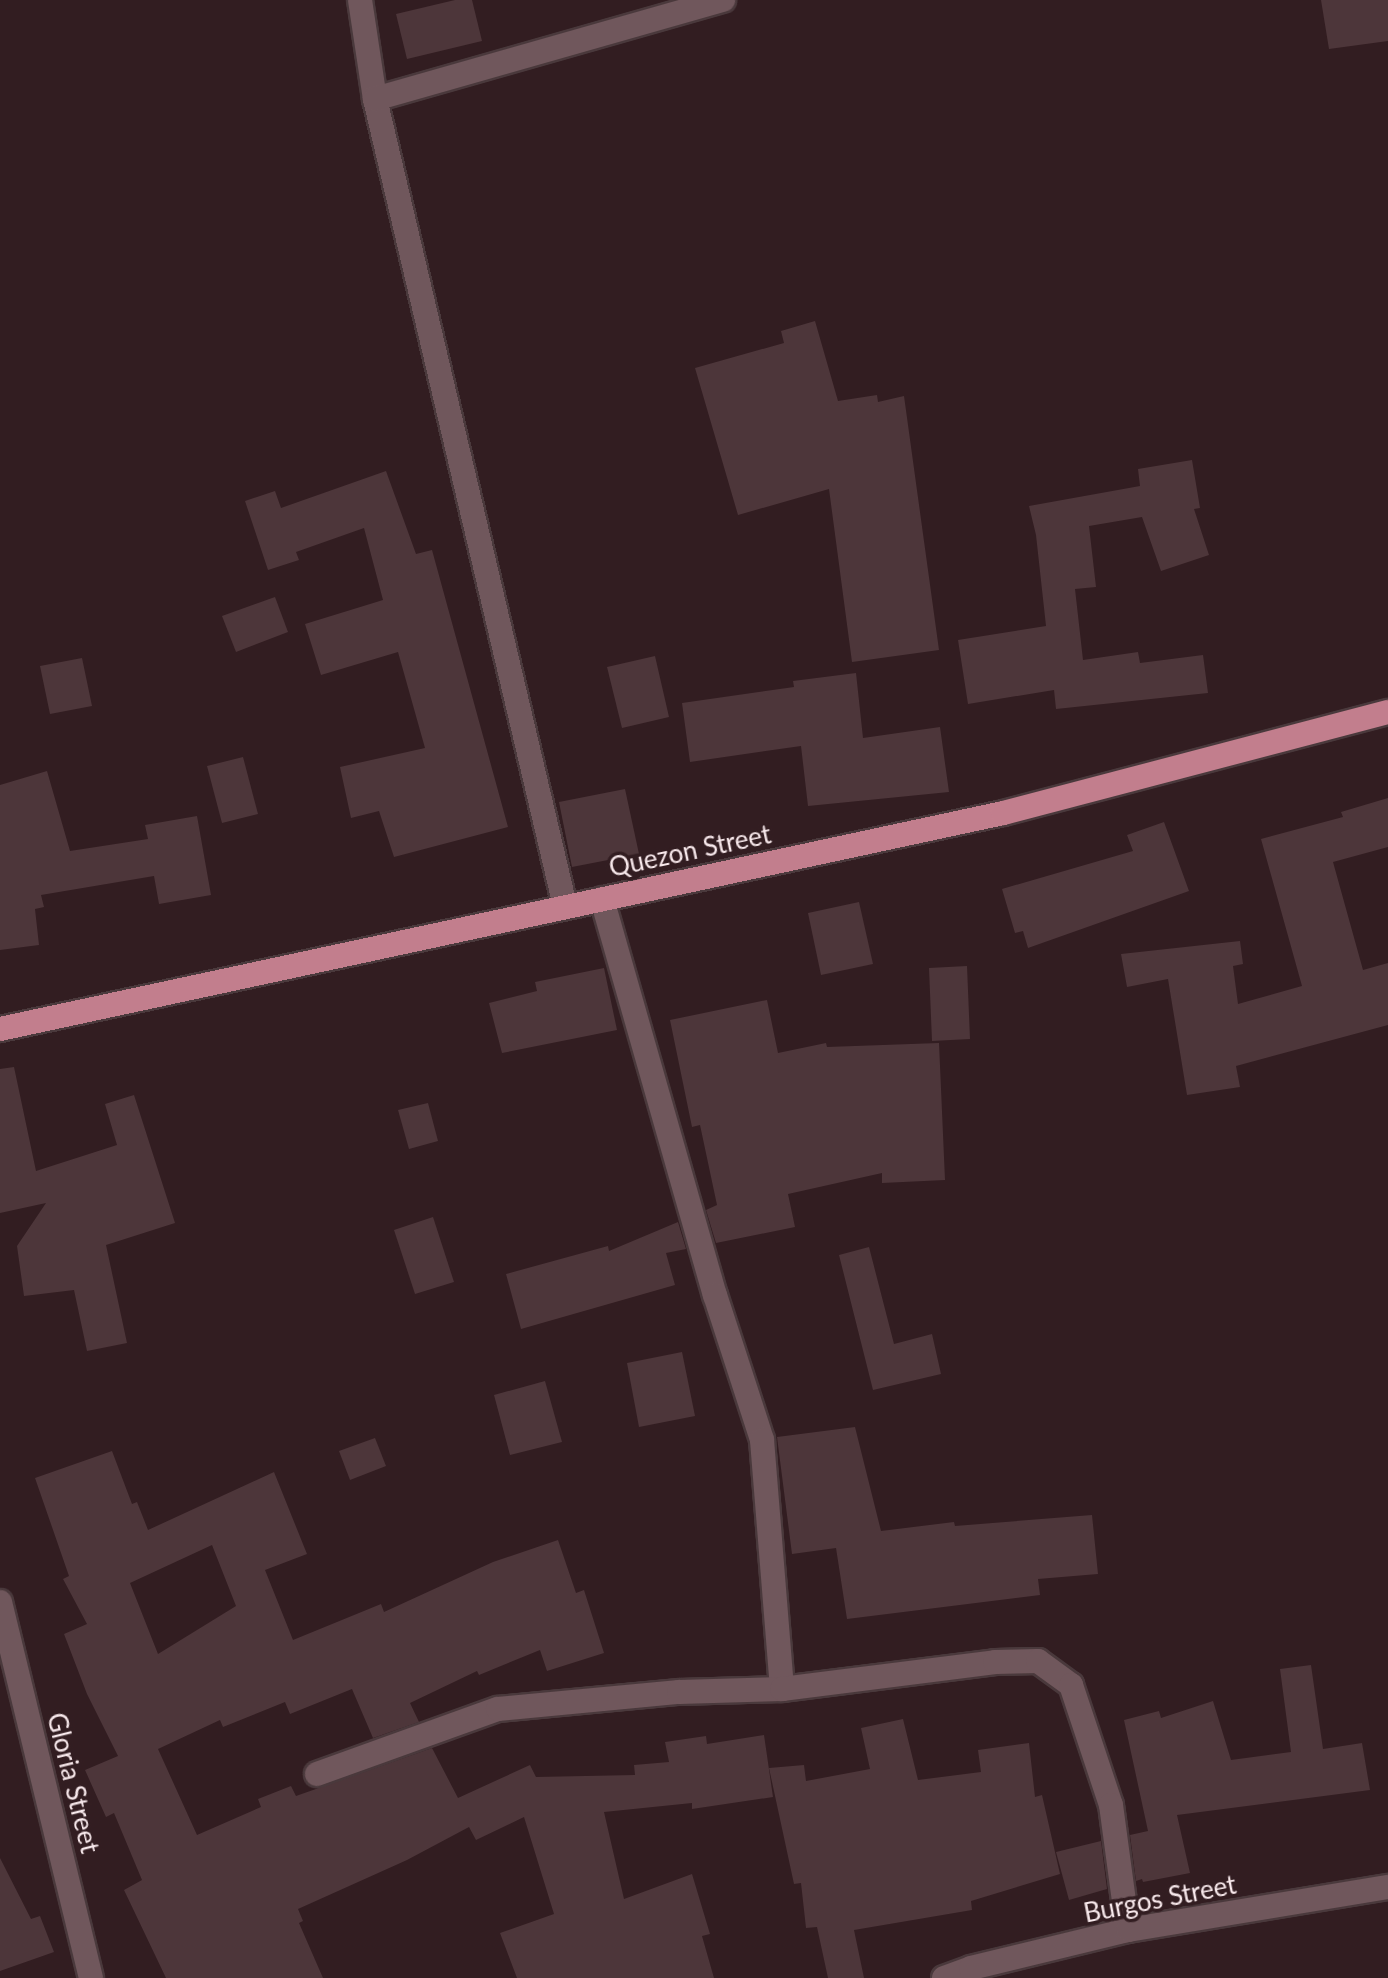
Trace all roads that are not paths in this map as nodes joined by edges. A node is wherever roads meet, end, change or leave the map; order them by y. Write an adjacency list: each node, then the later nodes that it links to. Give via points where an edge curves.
1 (360, 0): 3 (street)
2 (723, 0): 3 (street)
3 (375, 99): 6 (street)
4 (1388, 712): 5 (main road, Quezon Street, via 1003,813)
5 (602, 899): 6 (main road, Quezon Street); 9 (street, via 762,1440)
6 (565, 906): 7 (main road, Quezon Street)
7 (0, 1029)
8 (0, 1602): 13 (street, Gloria Street)
9 (782, 1689): 10 (street, via 679,1692 498,1709); 12 (street, via 1038,1661 1071,1685 1111,1805)
10 (317, 1774)
11 (1388, 1887): 12 (street, Burgos Street)
12 (1128, 1930): 14 (street, Burgos Street)
13 (91, 1978)
14 (944, 1978)

